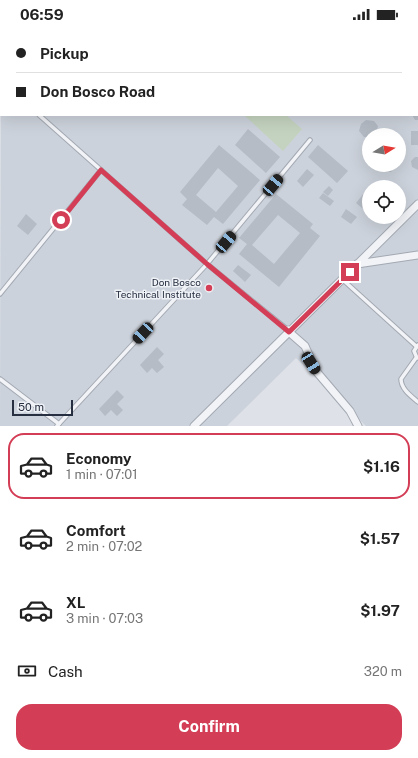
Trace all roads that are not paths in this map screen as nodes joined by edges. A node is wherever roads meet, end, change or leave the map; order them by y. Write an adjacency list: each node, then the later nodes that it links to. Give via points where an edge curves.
1 (40, 116): 3 (lane)
2 (310, 140): 6 (lane)
3 (101, 170): 6 (lane); 9 (lane)
4 (418, 204): 7 (street)
5 (418, 255): 7 (street)
6 (207, 264): 10 (lane); 16 (lane)
7 (357, 264): 8 (street)
8 (342, 279): 10 (street); 11 (lane)
9 (0, 294)
10 (288, 331): 15 (street, via 305,346 316,371); 17 (street)
11 (417, 345): 12 (lane, via 414,351)
12 (417, 358): 14 (lane, via 401,379 401,383)
13 (0, 379): 16 (lane)
14 (418, 402)
15 (350, 411): 18 (street); 19 (street)
16 (58, 425)
17 (194, 426)
18 (358, 426)
19 (363, 426)

